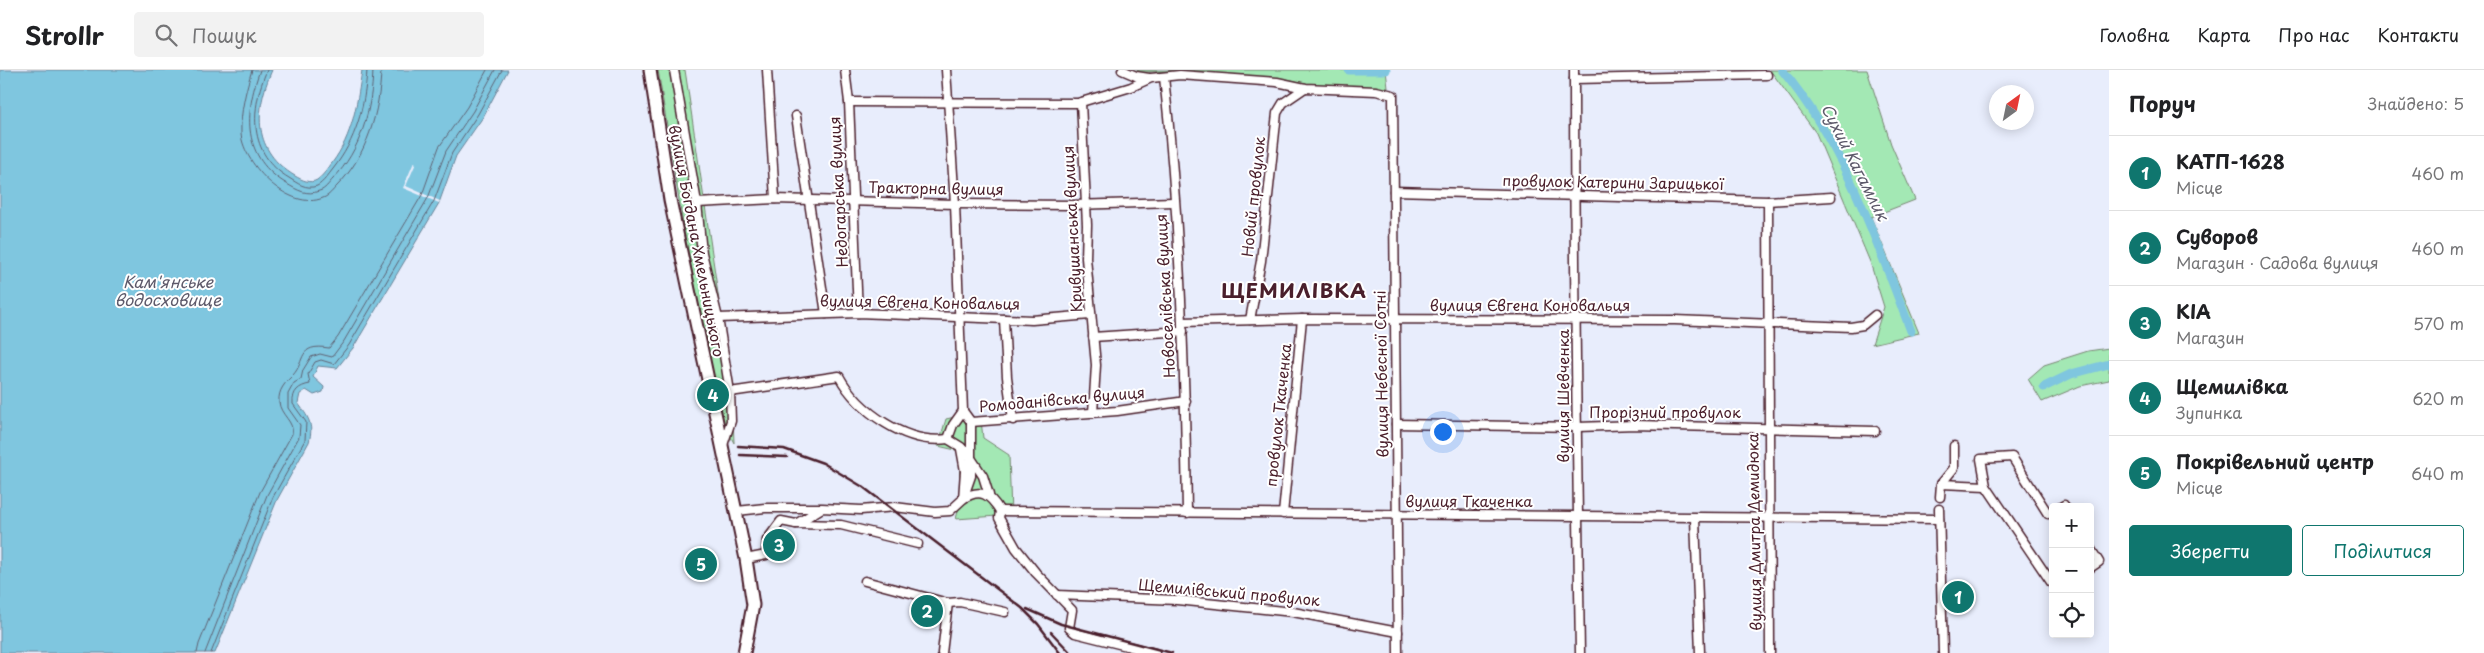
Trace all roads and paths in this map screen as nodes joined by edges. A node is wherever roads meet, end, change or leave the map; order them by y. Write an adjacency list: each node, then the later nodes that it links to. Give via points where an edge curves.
1 (650, 70): 53 (main road, вулиця Богдана Хмельницького, via 670,200)
2 (674, 70): 23 (street)
3 (767, 70): 19 (street)
4 (845, 70): 12 (street, Недогарська вулиця)
5 (946, 70): 13 (street)
6 (1122, 70): 9 (street)
7 (1765, 72): 8 (street, вулиця Шевченка)
8 (1574, 74): 17 (street, вулиця Шевченка)
9 (1151, 78): 10 (street); 14 (street)
10 (1164, 78): 11 (street, via 1206,76 1277,82); 24 (street, Новоселівська вулиця)
11 (1305, 88): 16 (street, вулиця Небесної Сотні, via 1376,91 1392,95); 35 (street, Новий провулок, via 1283,103 1277,113 1262,262)
12 (849, 102): 13 (street); 21 (street, Недогарська вулиця)
13 (947, 102): 14 (street); 25 (street)
14 (1081, 102): 26 (street, Кривушанська вулиця)
15 (796, 116): 20 (street)
16 (1394, 192): 17 (street, провулок Катерини Зарицької); 36 (street, вулиця Небесної Сотні)
17 (1574, 196): 22 (street, провулок Катерини Зарицької); 37 (street, вулиця Шевченка)
18 (1831, 197): 22 (street, провулок Катерини Зарицької)
19 (775, 199): 20 (street, Тракторна вулиця); 23 (street, Тракторна вулиця)
20 (810, 200): 21 (street, Тракторна вулиця); 28 (street)
21 (854, 201): 25 (street, Тракторна вулиця); 27 (street, Недогарська вулиця)
22 (1768, 201): 38 (street, вулиця Дмитра Демидюка)
23 (697, 202): 31 (street, via 702,253)
24 (1174, 202): 26 (street, Тракторна вулиця); 39 (street, Новоселівська вулиця)
25 (955, 204): 26 (street, Тракторна вулиця); 32 (street)
26 (1085, 205): 29 (street, Кривушанська вулиця)
27 (858, 313): 28 (street, вулиця Євгена Коновальця); 32 (street, вулиця Євгена Коновальця)
28 (826, 314): 31 (street, вулиця Євгена Коновальця)
29 (1090, 315): 33 (street, вулиця Євгена Коновальця); 40 (street, Кривушанська вулиця)
30 (1875, 315): 38 (street, вулиця Євгена Коновальця, via 1863,324 1851,327)
31 (718, 318): 41 (street)
32 (960, 318): 33 (street, вулиця Євгена Коновальця); 43 (street)
33 (1004, 319): 45 (street)
34 (1302, 319): 35 (street, вулиця Євгена Коновальця); 36 (street, вулиця Євгена Коновальця); 68 (street, провулок Ткаченка)
35 (1250, 320): 39 (street, вулиця Євгена Коновальця)
36 (1395, 320): 37 (street, вулиця Євгена Коновальця); 47 (street, вулиця Небесної Сотні)
37 (1577, 321): 38 (street, вулиця Євгена Коновальця); 48 (street, вулиця Шевченка)
38 (1768, 323): 49 (street, вулиця Дмитра Демидюка)
39 (1182, 327): 40 (street, вулиця Євгена Коновальця); 42 (street, Новоселівська вулиця)
40 (1093, 337): 44 (street, Кривушанська вулиця, via 1096,389)
41 (730, 392): 51 (street, via 839,376 846,390 885,424 935,441); 53 (street, via 731,420)
42 (1186, 401): 44 (street, Ромоданівська вулиця); 66 (street, Новоселівська вулиця)
43 (963, 411): 46 (street); 51 (street)
44 (1093, 413): 45 (street, Ромоданівська вулиця)
45 (1013, 420): 46 (street, Ромоданівська вулиця)
46 (971, 422): 55 (street)
47 (1396, 424): 48 (street, Прорізний провулок); 69 (street, вулиця Небесної Сотні)
48 (1578, 427): 49 (street, Прорізний провулок); 70 (street, вулиця Шевченка)
49 (1768, 428): 50 (street, Прорізний провулок); 72 (street, вулиця Дмитра Демидюка)
50 (1875, 431)
51 (948, 439): 54 (street)
52 (1954, 446): 56 (street, via 1954,468)
53 (723, 447): 65 (main road, вулиця Богдана Хмельницького)
54 (961, 447): 55 (street); 60 (street, via 965,471)
55 (971, 458): 58 (street, via 983,476); 60 (street, via 971,476)
56 (1941, 484): 57 (street); 59 (street)
57 (1986, 486): 67 (street, via 1982,460 2012,456); 80 (street)
58 (989, 495): 60 (street, via 977,493); 64 (street)
59 (1940, 497)
60 (963, 499): 62 (street, via 950,511 935,512 895,507 861,510)
61 (792, 508): 62 (street); 65 (street); 74 (street)
62 (822, 508): 75 (street)
63 (1940, 509): 73 (street)
64 (1000, 511): 66 (street, вулиця Ткаченка); 82 (street, via 999,518 1016,548)
65 (737, 512): 78 (main road, вулиця Богдана Хмельницького)
66 (1187, 513): 68 (street, вулиця Ткаченка)
67 (2049, 513)
68 (1283, 514): 69 (street, вулиця Ткаченка)
69 (1397, 515): 70 (street, вулиця Ткаченка); 85 (street, вулиця Небесної Сотні)
70 (1578, 516): 71 (street, вулиця Ткаченка); 90 (street, вулиця Шевченка)
71 (1695, 518): 72 (street, вулиця Ткаченка); 91 (street)
72 (1768, 518): 73 (street, вулиця Ткаченка); 92 (street, вулиця Дмитра Демидюка)
73 (1939, 519): 93 (street)
74 (781, 521): 75 (street); 78 (street, via 767,540 766,555)
75 (796, 524): 76 (street, via 841,525)
76 (918, 544)
77 (2094, 554): 79 (street, via 2099,562)
78 (746, 559): 86 (main road, вулиця Богдана Хмельницького, via 753,605)
79 (2094, 565)
80 (2049, 579)
81 (865, 581): 83 (street)
82 (1057, 594): 85 (street, Щемилівський провулок, via 1177,600 1293,612); 88 (street, via 1072,610 1069,628 1075,632)
83 (948, 603): 84 (street, via 960,602); 87 (street)
84 (1005, 612)
85 (1398, 632): 89 (street, вулиця Небесної Сотні)
86 (744, 653)
87 (942, 653)
88 (1155, 653)
89 (1398, 653)
90 (1580, 653)
91 (1700, 653)
92 (1770, 653)
93 (1943, 653)

